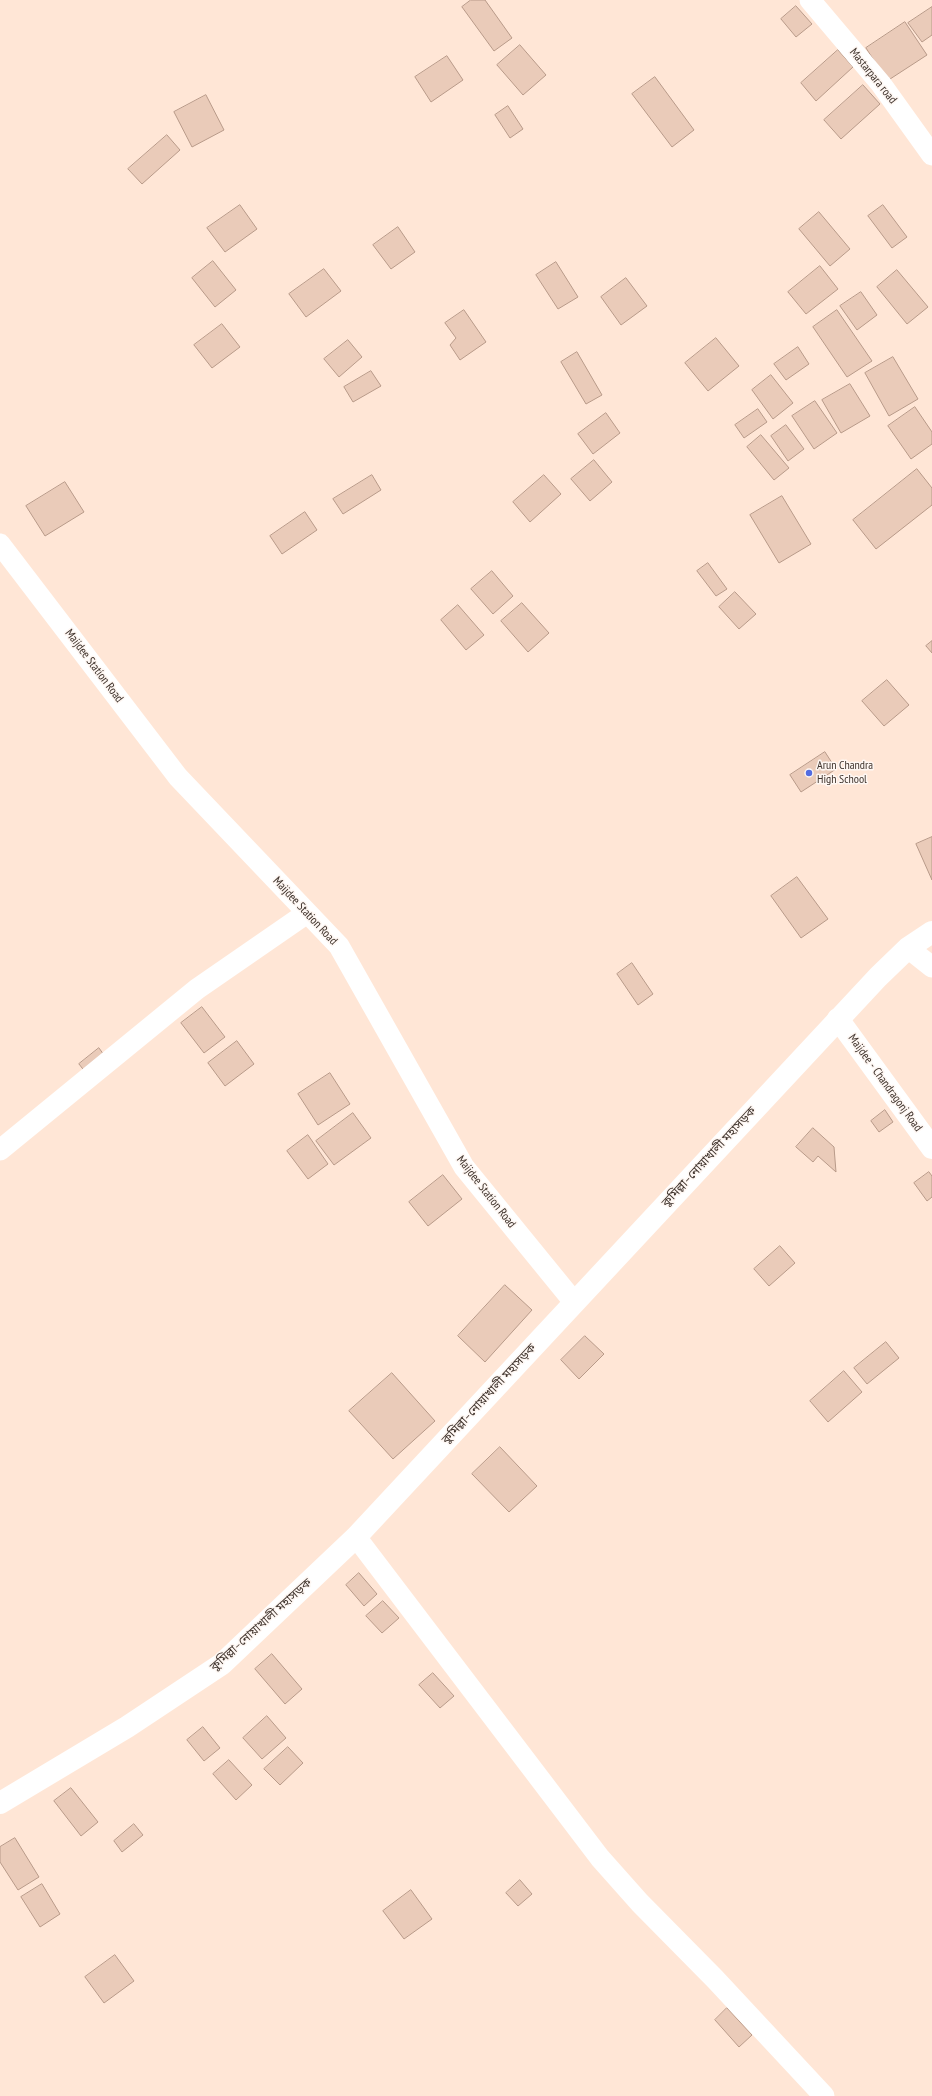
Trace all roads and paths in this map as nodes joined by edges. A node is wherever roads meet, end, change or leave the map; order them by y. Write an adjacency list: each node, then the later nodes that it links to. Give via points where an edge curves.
1 (810, 0): 2 (street, Mastarpara road, via 881,84)
2 (932, 155)
3 (0, 544): 4 (street, Maijdee Station Road, via 178,777)
4 (307, 913): 10 (street, via 197,989); 11 (street, Maijdee Station Road, via 339,946 464,1167)
5 (932, 932): 6 (main road, কুমিল্লা–নোয়াখালী মহাসড়ক)
6 (908, 948): 7 (street); 8 (main road, কুমিল্লা–নোয়াখালী মহাসড়ক)
7 (932, 967)
8 (838, 1019): 9 (main road, Maijdee - Chandragonj Road); 11 (main road, কুমিল্লা–নোয়াখালী মহাসড়ক)
9 (932, 1148)
10 (0, 1150)
11 (574, 1302): 12 (main road, কুমিল্লা–নোয়াখালী মহাসড়ক)
12 (356, 1537): 13 (main road, কুমিল্লা–নোয়াখালী মহাসড়ক, via 222,1664 127,1727); 14 (street, via 600,1858)
13 (0, 1803)
14 (824, 2096)

